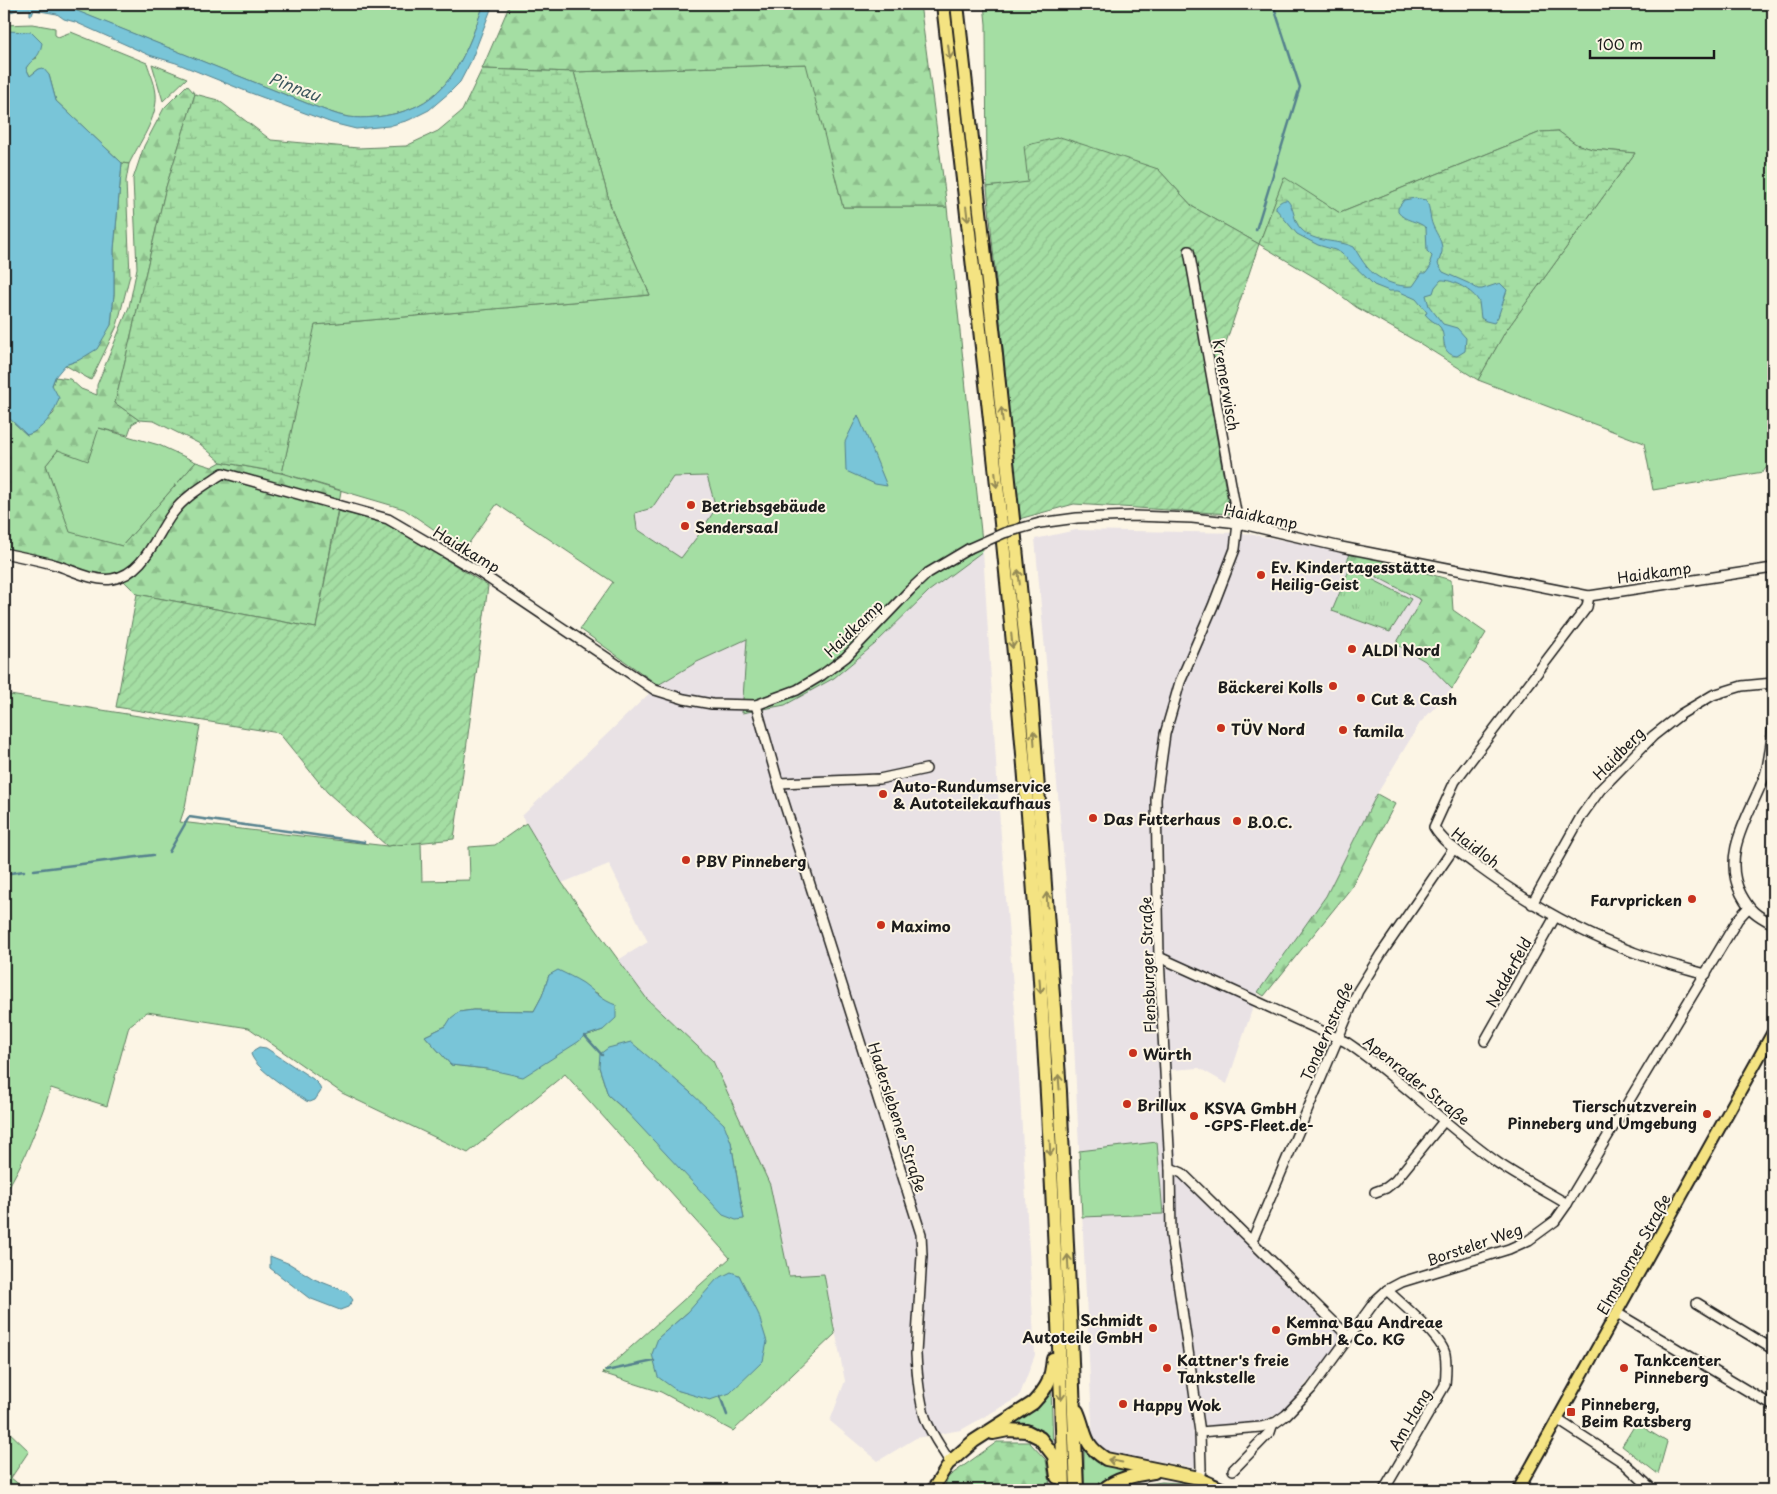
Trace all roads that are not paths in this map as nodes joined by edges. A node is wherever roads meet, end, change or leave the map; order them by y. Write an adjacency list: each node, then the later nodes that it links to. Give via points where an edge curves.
1 (943, 4): 30 (highway, one-way to 30, via 1018,699 1037,947)
2 (956, 4): 34 (highway, one-way to 2, via 1060,1091 1031,693)
3 (1189, 251): 4 (street, Kremerwisch)
4 (1238, 523): 7 (street, Haidkamp, via 1341,547); 9 (street, Haidkamp, bridge, via 1134,516 1077,518 1040,523 1004,533 970,548 928,573 846,657 822,675 797,690); 18 (street, Flensburger Straße, via 1235,549 1180,682 1164,741 1156,799)
5 (4, 553): 9 (street, Haidkamp, via 85,576 110,580 126,575 148,555 172,513 190,495 223,473 388,519 479,572 655,690 712,704)
6 (1773, 568): 7 (street, Haidkamp)
7 (1589, 596): 13 (street, Haidloh, via 1587,607 1455,781 1434,827 1438,835)
8 (1773, 683): 14 (street, Haidberg, via 1742,686 1713,695 1653,736 1600,790 1582,815)
9 (756, 705): 12 (street, Haderslebener Straße)
10 (1773, 726): 15 (street, via 1765,773 1733,855 1737,886)
11 (926, 769): 12 (street, via 879,779)
12 (778, 783): 40 (street, Haderslebener Straße, via 921,1234 917,1370 925,1417)
13 (1454, 848): 14 (street, Haidloh); 21 (street, Tondernstraße, via 1358,991)
14 (1532, 904): 16 (street, Haidloh)
15 (1748, 908): 17 (street); 19 (street, Borsteler Weg, via 1738,919)
16 (1555, 917): 19 (street, Haidloh, via 1633,952); 22 (street, Nedderfeld)
17 (1773, 924)
18 (1159, 957): 21 (street, Apenrader Straße); 24 (street, Flensburger Straße)
19 (1706, 974): 26 (street, Borsteler Weg)
20 (1773, 1032): 31 (main road, Elmshorner Straße)
21 (1337, 1038): 23 (street, Apenrader Straße, via 1367,1056); 27 (street, Tondernstraße)
22 (1485, 1041)
23 (1444, 1121): 25 (street, via 1395,1181); 26 (street, Apenrader Straße, via 1498,1163)
24 (1170, 1168): 27 (street, via 1182,1173); 38 (street, Flensburger Straße, via 1171,1235)
25 (1375, 1192)
26 (1567, 1204): 28 (street, Borsteler Weg, via 1555,1221 1529,1240 1402,1282)
27 (1252, 1241): 32 (street)
28 (1387, 1290): 32 (street, Borsteler Weg); 50 (street, Am Hang, via 1436,1337 1444,1352 1446,1370 1444,1385)
29 (1697, 1303): 33 (street)
30 (1058, 1309): 39 (highway, via 1052,1376 1047,1386 1026,1408); 46 (highway, one-way to 46)
31 (1617, 1313): 35 (street); 36 (main road, Elmshorner Straße)
32 (1348, 1336): 37 (street, Borsteler Weg, via 1311,1389 1286,1415)
33 (1773, 1347)
34 (1074, 1402): 42 (highway, one-way to 34, via 1106,1459 1096,1452 1089,1445); 47 (highway)
35 (1773, 1406)
36 (1558, 1420): 51 (main road, Elmshorner Straße); 52 (street, via 1624,1463)
37 (1273, 1423): 38 (street, Borsteler Weg, via 1261,1427); 41 (street, Borsteler Weg, via 1270,1432)
38 (1200, 1432): 43 (street, Flensburger Straße)
39 (983, 1436): 40 (highway); 45 (highway, via 1008,1430 1026,1431 1040,1438 1054,1456)
40 (950, 1462): 44 (main road)
41 (1234, 1470)
42 (1162, 1471): 43 (highway); 48 (highway, via 1133,1475)
43 (1199, 1478): 49 (main road)
44 (932, 1490)
45 (1060, 1490)
46 (1064, 1490)
47 (1077, 1490)
48 (1103, 1490)
49 (1226, 1490)
50 (1384, 1490)
51 (1518, 1490)
52 (1653, 1490)

